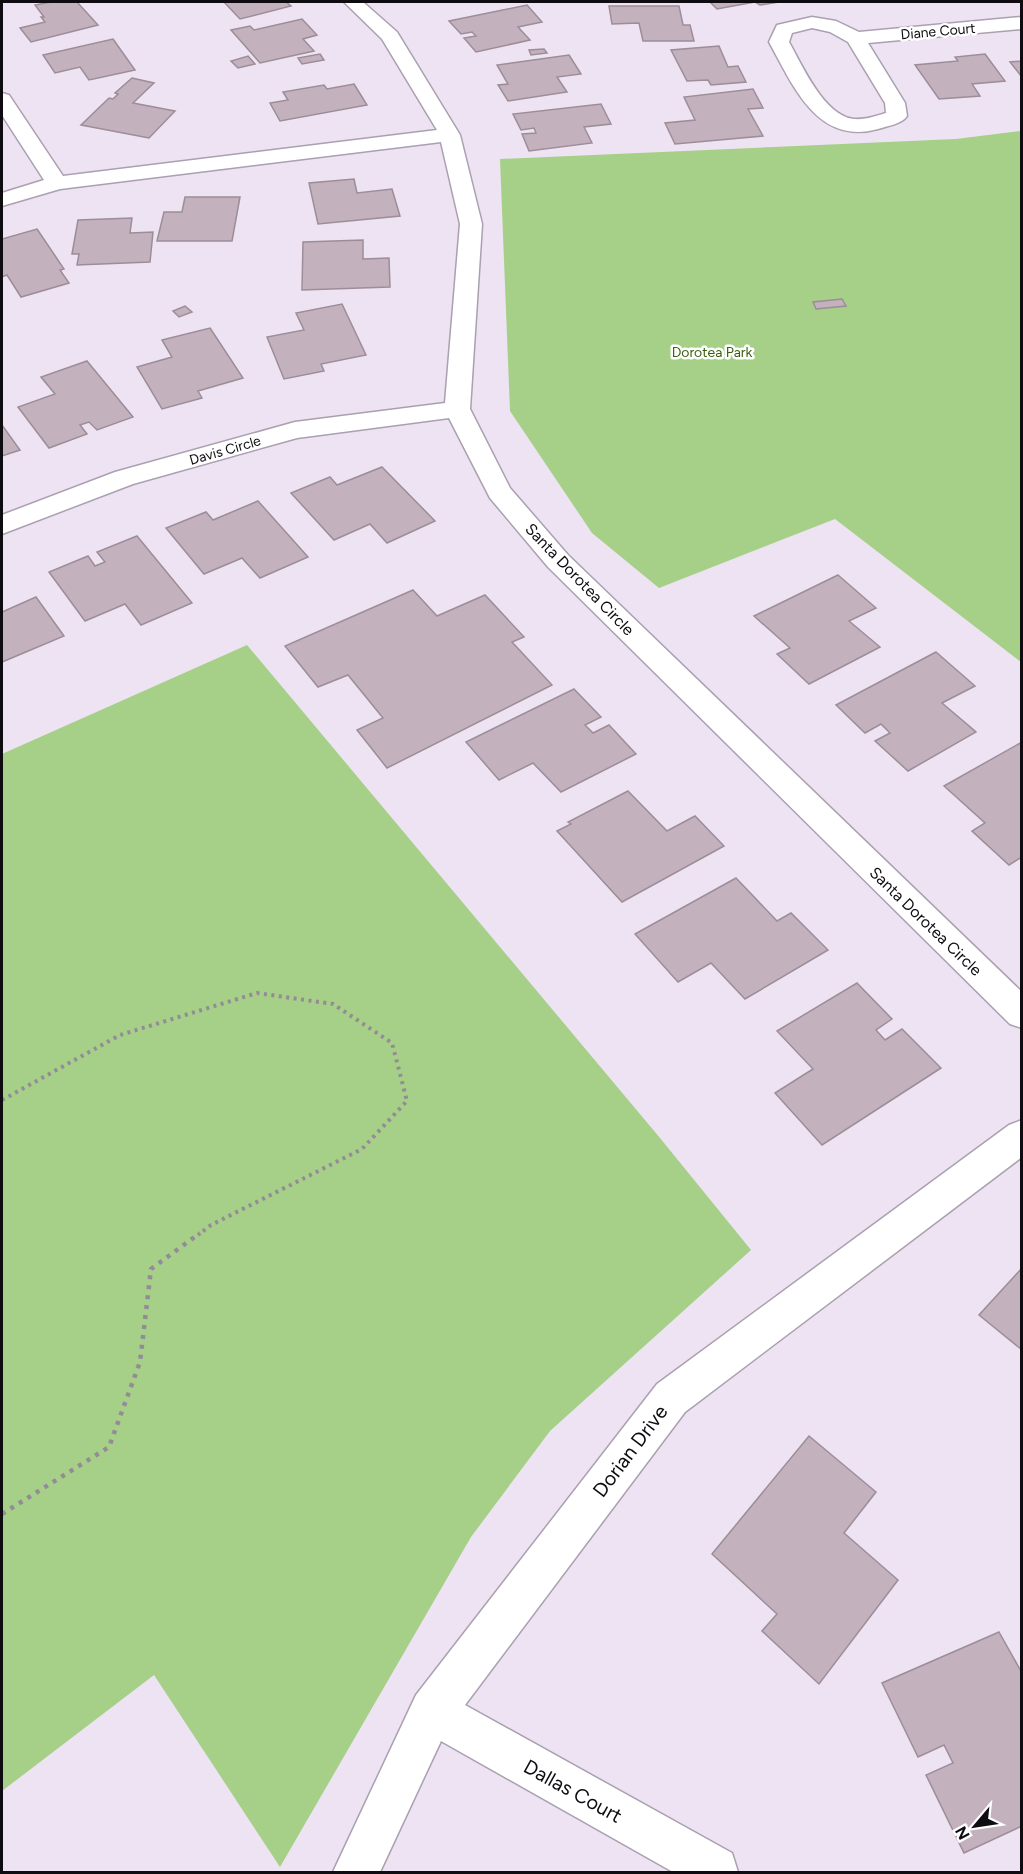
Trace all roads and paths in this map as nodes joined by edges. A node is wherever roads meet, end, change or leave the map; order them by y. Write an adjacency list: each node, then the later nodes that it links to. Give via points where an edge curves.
1 (353, 2): 5 (street, via 390,36)
2 (1022, 23): 3 (street, Diane Court)
3 (855, 38): 3 (street, via 836,26 816,22 784,29 779,42 820,111 834,121 852,126 877,125 897,116 895,103)
4 (2, 99): 6 (street)
5 (450, 135): 6 (street); 8 (street, via 471,225)
6 (57, 183): 7 (street)
7 (2, 200)
8 (457, 410): 9 (street, Davis Circle, via 295,430 124,478); 10 (street, Santa Dorotea Circle, via 499,492 558,561)
9 (2, 525)
10 (1022, 1014)
11 (2, 1100): 13 (path, via 120,1035 257,993 333,1004 393,1043 407,1101 362,1149 211,1224 152,1269 140,1362 109,1447)
12 (1022, 1136): 14 (street, Dorian Drive, via 671,1398)
13 (2, 1514)
14 (432, 1711): 15 (street, Dallas Court); 16 (street, Dorian Drive)
15 (715, 1870)
16 (356, 1872)

